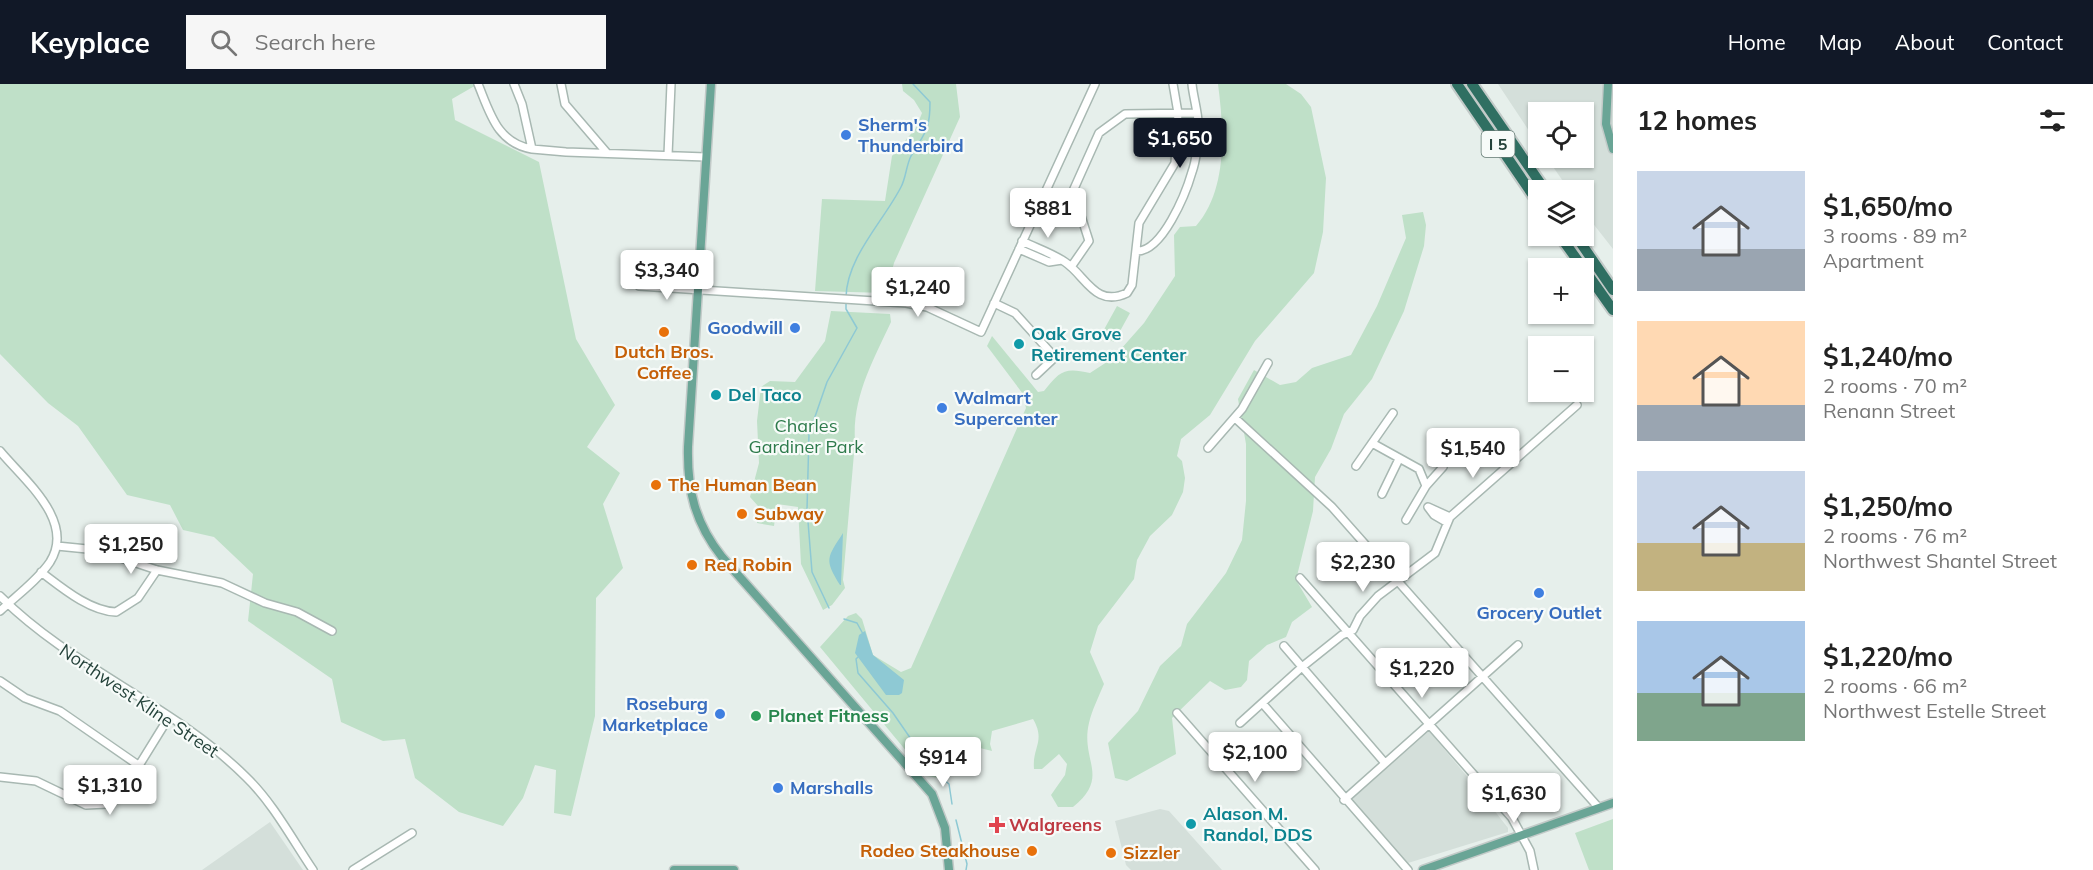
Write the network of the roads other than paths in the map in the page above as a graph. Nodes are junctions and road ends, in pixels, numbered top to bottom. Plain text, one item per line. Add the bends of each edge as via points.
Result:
1 (478, 84) edge
2 (514, 84) edge
3 (561, 84) edge
4 (671, 84) edge
5 (711, 84) edge
6 (1095, 84) edge
7 (1173, 84) edge
8 (1192, 84) edge
9 (1457, 84) edge
10 (1472, 84) edge
11 (1608, 84) edge
12 (1179, 113) junction
13 (1195, 114) junction
14 (532, 149) junction
15 (1613, 149) edge
16 (607, 153) junction
17 (668, 155) junction
18 (706, 157) junction
19 (1538, 180) edge
20 (1528, 188) edge
21 (1021, 245) junction
22 (1583, 246) edge
23 (1136, 251) junction
24 (1071, 267) junction
25 (1594, 283) edge
26 (639, 286) dead end
27 (1613, 290) edge
28 (698, 291) junction
29 (994, 303) junction
30 (1613, 310) edge
31 (1269, 363) dead end
32 (1036, 375) dead end
33 (1577, 405) dead end
34 (1393, 413) dead end
35 (1235, 418) junction
36 (1372, 442) junction
37 (1208, 448) dead end
38 (0, 451) edge
39 (1399, 459) junction
40 (1356, 466) dead end
41 (1443, 467) dead end
42 (1426, 486) junction
43 (1382, 495) dead end
44 (1419, 497) junction
45 (1406, 520) dead end
46 (1448, 520) junction
47 (57, 546) junction
48 (157, 570) junction
49 (41, 572) junction
50 (1300, 578) dead end
51 (1400, 582) junction
52 (0, 596) edge
53 (8, 604) junction
54 (0, 611) edge
55 (332, 631) dead end
56 (1347, 633) junction
57 (1518, 645) dead end
58 (1284, 646) dead end
59 (1302, 667) junction
60 (1483, 677) junction
61 (0, 681) edge
62 (1263, 704) junction
63 (1177, 713) dead end
64 (169, 717) junction
65 (1240, 723) dead end
66 (1429, 725) junction
67 (1385, 763) junction
68 (138, 765) junction
69 (0, 777) edge
70 (1344, 800) junction
71 (1613, 803) edge
72 (1599, 808) junction
73 (412, 833) dead end
74 (1521, 836) junction
75 (313, 870) edge
76 (353, 870) edge
77 (674, 870) edge
78 (734, 870) edge
79 (949, 870) edge
80 (1314, 870) edge
81 (1408, 870) edge
82 (1423, 870) edge
83 (1534, 870) edge

1 - 14 street via 498,129 515,144
2 - 14 street
3 - 16 street via 565,104
4 - 17 street
5 - 18 main road
6 - 21 street
7 - 12 street
8 - 13 street
9 - 20 highway, I 5
10 - 19 highway, I 5
11 - 15 main road via 1606,123
12 - 13 street
12 - 23 street via 1175,163 1141,219
12 - 24 street via 1128,113 1099,133 1073,191 1089,241
13 - 23 street via 1199,122 1193,169 1178,208 1154,245 1146,251
14 - 16 street
16 - 17 street
17 - 18 street
18 - 28 main road
21 - 24 street via 1048,262 1062,260
21 - 29 street
22 - 27 highway
23 - 24 street via 1132,285 1127,294 1120,296 1092,291
25 - 30 highway
26 - 28 street
28 - 29 street via 927,307 981,332
28 - 79 main road via 687,457 688,488 695,511 722,557 932,795 945,828
29 - 32 street via 1015,313 1052,354 1053,359
31 - 35 street
33 - 46 street
34 - 36 street
35 - 37 street
35 - 51 street via 1332,507
36 - 39 street
36 - 40 street
38 - 47 street via 48,508 56,525
39 - 42 street via 1419,469
39 - 43 street
41 - 42 street
42 - 44 street
44 - 45 street
44 - 46 street
46 - 51 street via 1435,553
47 - 48 street via 102,552
47 - 49 street
48 - 49 street via 138,598 116,612 76,596
48 - 55 street via 233,587 265,603 286,607
49 - 53 street
50 - 56 street
51 - 56 street via 1372,603
51 - 60 street
52 - 53 street, Northwest Kline Street
53 - 54 street
53 - 64 street, Northwest Kline Street via 68,653
56 - 59 street
56 - 66 street
57 - 60 street
58 - 59 street
59 - 62 street
59 - 67 street
60 - 66 street
60 - 72 street
61 - 68 street via 25,698 60,711
62 - 65 street
62 - 70 street
63 - 80 street
64 - 68 street
64 - 75 street, Northwest Kline Street via 248,778
66 - 67 street
66 - 74 street via 1501,805
67 - 70 street
68 - 69 street via 118,797 97,806 80,803 36,781
70 - 81 street
71 - 72 main road
72 - 74 main road
73 - 76 street
74 - 82 main road
74 - 83 street via 1530,851
77 - 78 main road

